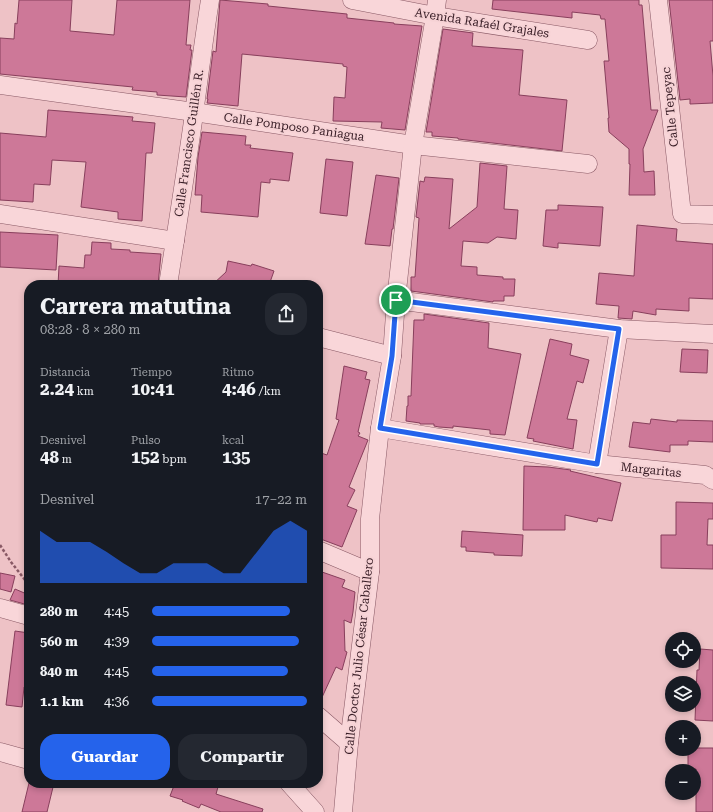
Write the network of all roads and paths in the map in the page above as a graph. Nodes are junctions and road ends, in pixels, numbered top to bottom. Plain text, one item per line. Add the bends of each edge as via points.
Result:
1 (210, 0) edge
2 (352, 0) edge
3 (658, 0) edge
4 (436, 8) edge
5 (588, 40) dead end
6 (0, 85) edge
7 (194, 112) junction
8 (413, 145) junction
9 (588, 164) dead end
10 (0, 214) edge
11 (713, 215) edge
12 (175, 241) junction
13 (169, 280) edge
14 (396, 300) junction
15 (619, 329) junction
16 (713, 334) edge
17 (323, 338) edge
18 (392, 356) junction
19 (380, 428) junction
20 (597, 464) junction
21 (709, 477) edge
22 (0, 545) edge
23 (323, 552) edge
24 (370, 572) junction
25 (24, 579) edge
26 (0, 608) edge
27 (24, 615) edge
28 (323, 720) edge
29 (349, 743) junction
30 (0, 752) edge
31 (24, 759) edge
32 (293, 788) edge
33 (315, 812) edge
34 (343, 812) edge

1 - 7 street, Calle Francisco Guillén R.
2 - 4 street, Avenida Rafaél Grajales
3 - 11 street, Calle Tepeyac via 682,214
4 - 5 street, Avenida Rafaél Grajales
4 - 8 street, Calle Doctor Julio César Caballero
6 - 7 street, Calle Pomposo Paniagua
7 - 8 street, Calle Pomposo Paniagua
7 - 12 street, Calle Francisco Guillén R.
8 - 9 street, Calle Pomposo Paniagua
8 - 14 street, Calle Doctor Julio César Caballero
10 - 12 street
12 - 13 street, Calle Francisco Guillén R.
14 - 15 street
14 - 18 street, Calle Doctor Julio César Caballero
15 - 16 street
15 - 20 street
17 - 18 street
18 - 19 street, Calle Doctor Julio César Caballero
19 - 20 street, Margaritas
19 - 24 street, Calle Doctor Julio César Caballero via 370,520
20 - 21 street, Margaritas
22 - 25 path
23 - 24 street
24 - 29 street, Calle Doctor Julio César Caballero
26 - 27 street
28 - 29 street
29 - 34 street, Calle Doctor Julio César Caballero
30 - 31 street
32 - 33 street

